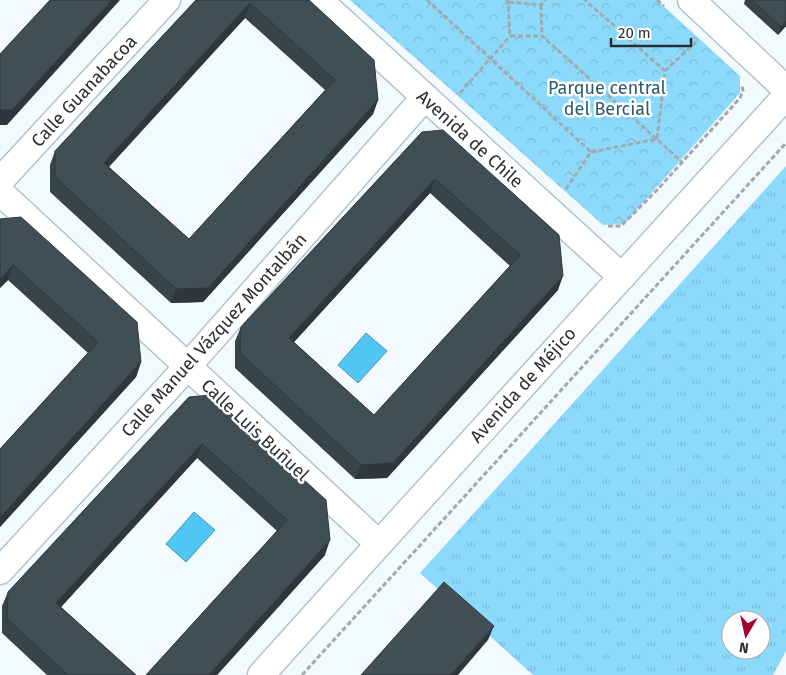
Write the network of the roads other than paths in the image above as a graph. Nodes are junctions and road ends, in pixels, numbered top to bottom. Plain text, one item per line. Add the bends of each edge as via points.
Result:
1 (167, 0) edge
2 (319, 0) edge
3 (691, 0) edge
4 (786, 89) edge
5 (786, 96) edge
6 (425, 97) junction
7 (0, 181) edge
8 (0, 192) edge
9 (622, 277) junction
10 (187, 367) junction
11 (379, 544) junction
12 (0, 570) edge
13 (261, 675) edge

1 - 7 street, Calle Guanabacoa
2 - 6 street, Avenida de Chile
3 - 4 street
5 - 9 street, Avenida de Méjico
6 - 9 street, Avenida de Chile
6 - 10 street, Calle Manuel Vázquez Montalbán
8 - 10 street, Calle Luis Buñuel
9 - 11 street, Avenida de Méjico
10 - 11 street, Calle Luis Buñuel
10 - 12 street, Calle Manuel Vázquez Montalbán
11 - 13 street, Avenida de Méjico

